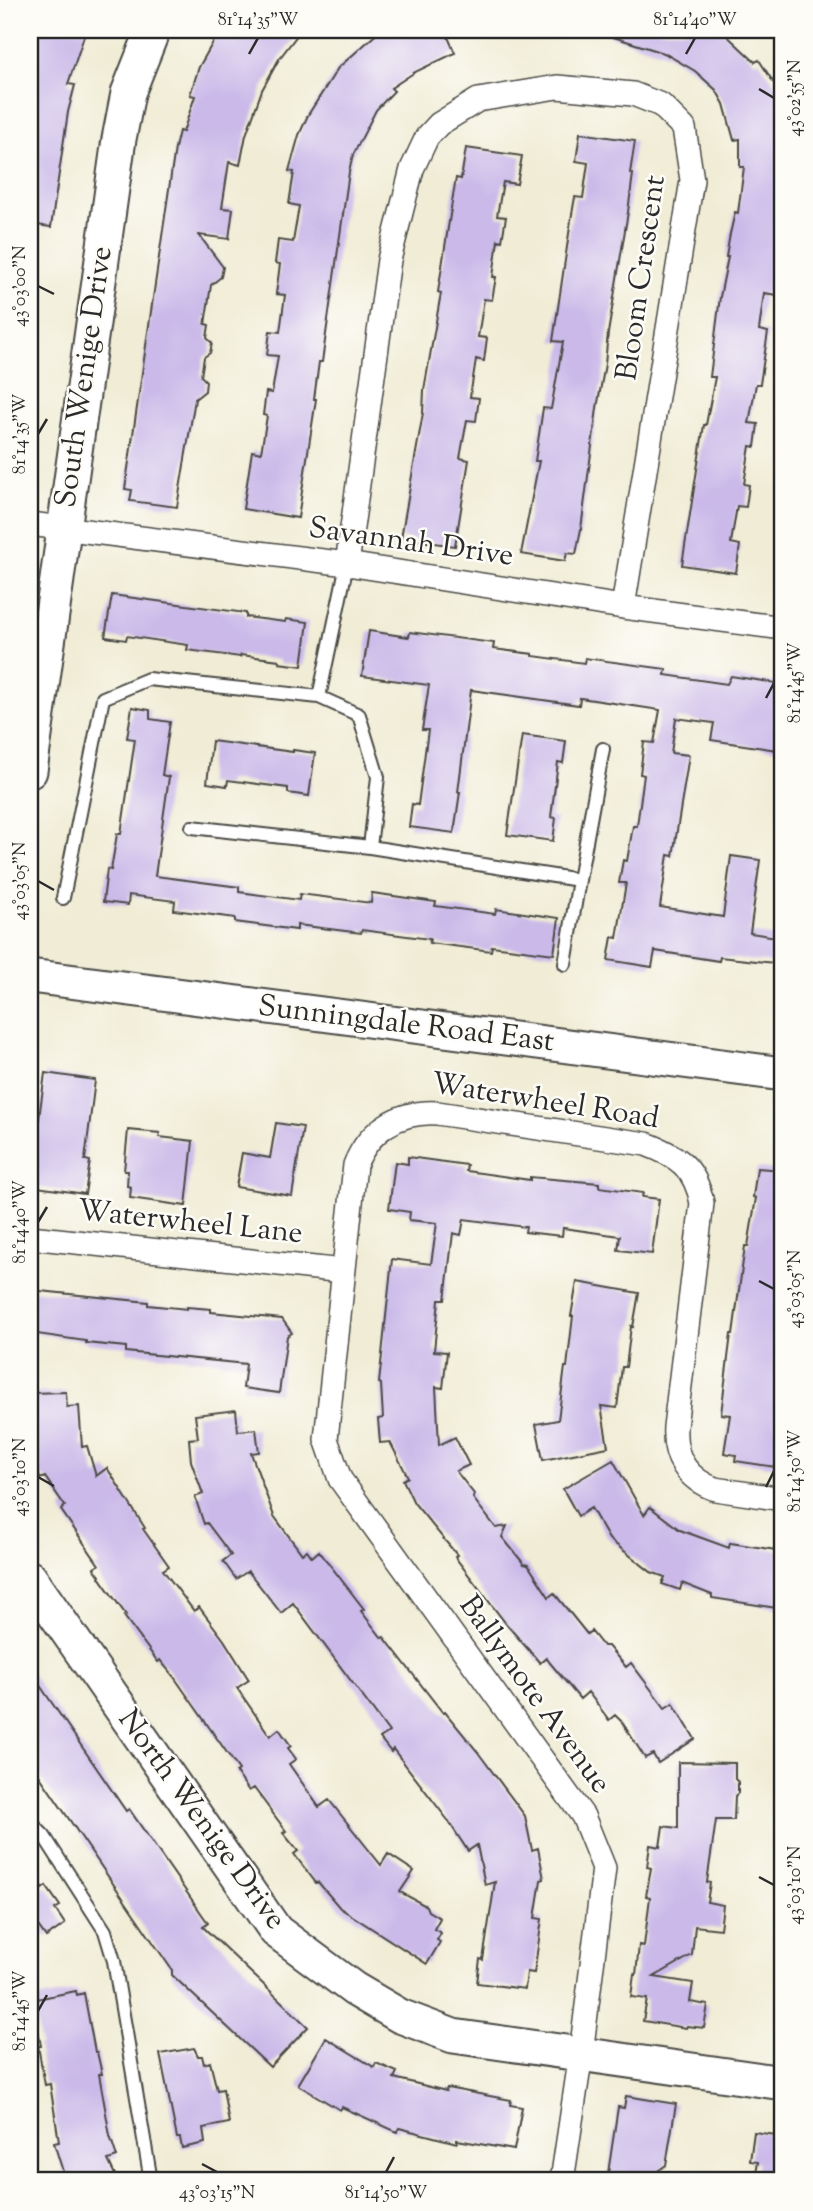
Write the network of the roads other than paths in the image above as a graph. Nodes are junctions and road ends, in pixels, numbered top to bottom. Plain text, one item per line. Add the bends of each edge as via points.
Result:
1 (153, 30) edge
2 (30, 524) edge
3 (63, 528) junction
4 (347, 564) junction
5 (622, 607) junction
6 (783, 628) edge
7 (319, 696) junction
8 (603, 749) dead end
9 (30, 771) edge
10 (192, 827) dead end
11 (370, 847) junction
12 (579, 880) junction
13 (63, 898) dead end
14 (565, 964) dead end
15 (30, 976) edge
16 (783, 1074) edge
17 (30, 1237) edge
18 (343, 1271) junction
19 (783, 1499) edge
20 (30, 1578) edge
21 (30, 1822) edge
22 (581, 2054) junction
23 (783, 2083) edge
24 (151, 2181) edge
25 (562, 2181) edge

1 - 3 street, South Wenige Drive via 128,93 119,139
2 - 3 street, Savannah Drive
3 - 4 street, Savannah Drive
3 - 9 street, South Wenige Drive
4 - 5 street, Savannah Drive
4 - 5 street, Bloom Crescent via 389,260 412,169 427,137 478,100 557,88 633,94 661,105 684,128 692,180
4 - 7 lane
5 - 6 street, Savannah Drive
7 - 11 lane via 359,715 379,777
7 - 13 lane via 148,679 103,698
8 - 12 lane
10 - 11 lane
11 - 12 lane
12 - 14 lane
15 - 16 street, Sunningdale Road East
17 - 18 street, Waterwheel Lane
18 - 19 street, Waterwheel Road via 355,1166 373,1135 402,1116 437,1113 646,1143 675,1156 694,1176 702,1203 675,1427 677,1454 692,1476 707,1486
18 - 22 street, Ballymote Avenue via 326,1439 340,1479 583,1816 604,1868
20 - 22 street, North Wenige Drive via 276,1931 354,1989 400,2016 453,2036
21 - 24 lane via 44,1836 105,1931
22 - 23 street, North Wenige Drive
22 - 25 street, Ballymote Avenue

